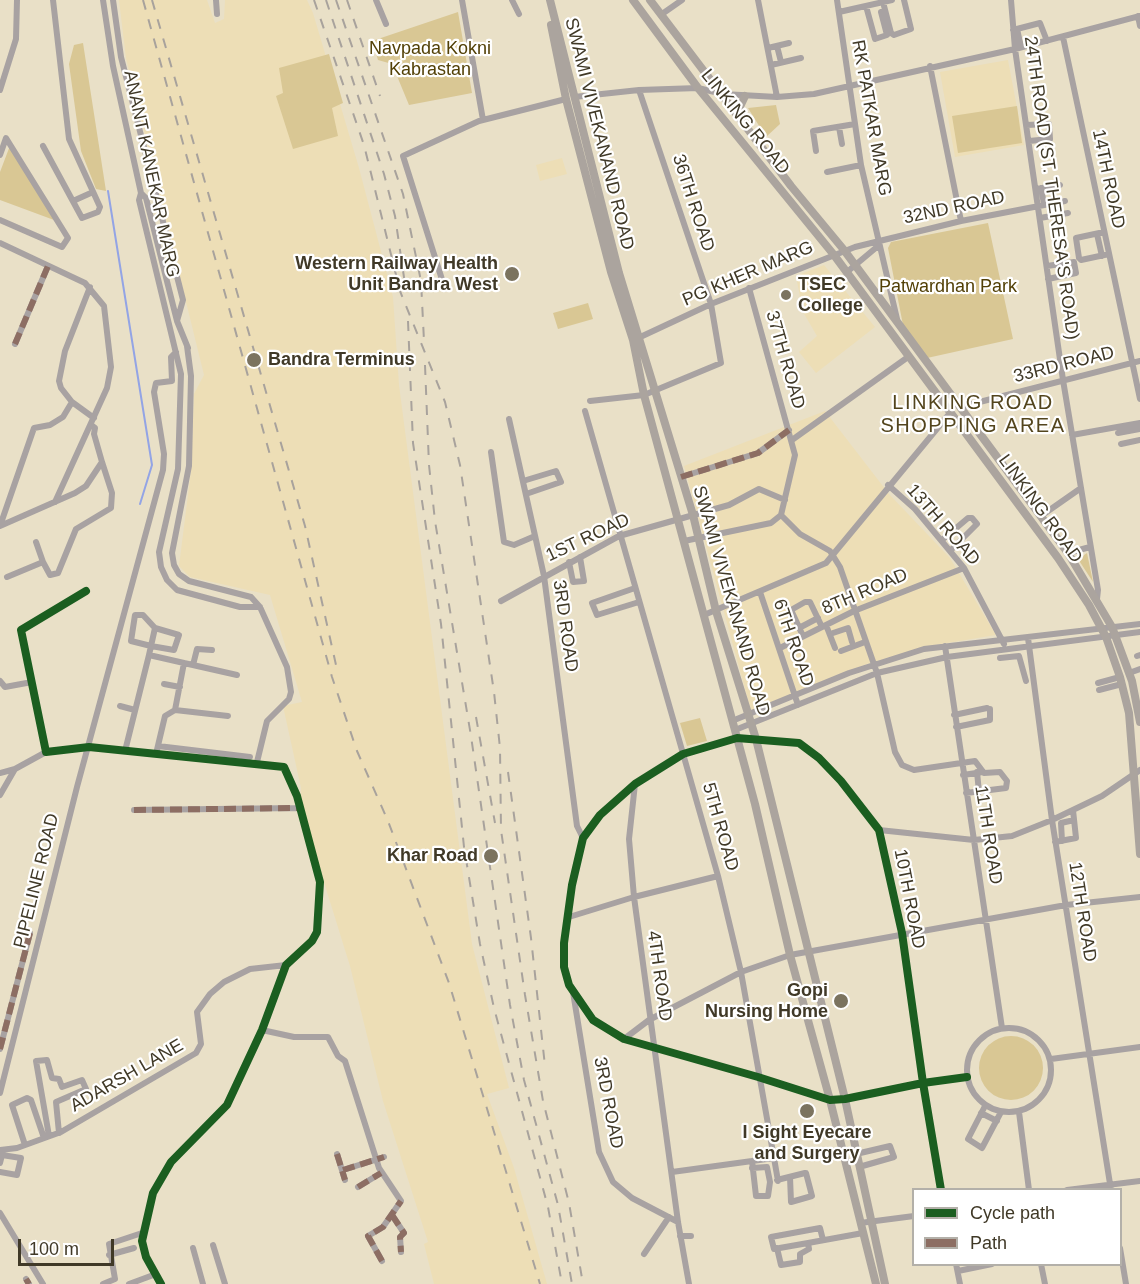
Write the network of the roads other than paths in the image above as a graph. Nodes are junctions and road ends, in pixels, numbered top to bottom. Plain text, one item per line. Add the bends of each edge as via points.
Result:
1 (17, 0) edge
2 (53, 0) edge
3 (103, 0) edge
4 (112, 0) edge
5 (216, 0) edge
6 (376, 0) edge
7 (462, 0) edge
8 (512, 0) edge
9 (548, 0) edge
10 (633, 0) edge
11 (650, 0) edge
12 (682, 0) edge
13 (758, 0) edge
14 (837, 0) edge
15 (892, 0) edge
16 (904, 0) edge
17 (1011, 0) edge
18 (881, 3) junction
19 (867, 6) junction
20 (838, 12) junction
21 (217, 14) dead end
22 (519, 14) dead end
23 (662, 14) junction
24 (1139, 16) edge
25 (386, 24) dead end
26 (1140, 26) edge
27 (1015, 29) junction
28 (1063, 37) junction
29 (1046, 40) junction
30 (789, 44) dead end
31 (777, 46) junction
32 (1019, 47) junction
33 (768, 48) junction
34 (801, 58) dead end
35 (781, 63) junction
36 (771, 65) junction
37 (930, 66) junction
38 (850, 86) junction
39 (698, 88) junction
40 (0, 90) edge
41 (639, 90) junction
42 (723, 94) junction
43 (745, 96) junction
44 (570, 98) junction
45 (777, 98) junction
46 (736, 113) junction
47 (483, 120) junction
48 (855, 124) junction
49 (839, 127) junction
50 (3, 138) edge
51 (842, 144) dead end
52 (43, 146) dead end
53 (816, 151) dead end
54 (0, 155) edge
55 (861, 165) junction
56 (827, 172) dead end
57 (1060, 185) dead end
58 (1038, 189) junction
59 (93, 192) junction
60 (141, 193) junction
61 (73, 201) junction
62 (1064, 201) dead end
63 (1040, 205) junction
64 (1068, 213) dead end
65 (1040, 218) junction
66 (0, 220) edge
67 (961, 221) junction
68 (1101, 233) junction
69 (0, 243) edge
70 (877, 243) junction
71 (844, 250) junction
72 (834, 255) junction
73 (1106, 255) junction
74 (855, 264) junction
75 (48, 266) junction
76 (1049, 266) junction
77 (847, 272) junction
78 (1051, 279) junction
79 (90, 287) junction
80 (749, 288) junction
81 (445, 289) dead end
82 (711, 304) junction
83 (177, 321) junction
84 (898, 322) junction
85 (182, 332) junction
86 (172, 336) junction
87 (636, 338) junction
88 (15, 344) dead end
89 (176, 352) junction
90 (908, 357) junction
91 (1140, 361) edge
92 (1132, 363) junction
93 (181, 379) junction
94 (1063, 380) junction
95 (172, 381) junction
96 (655, 391) junction
97 (644, 395) junction
98 (1140, 399) edge
99 (590, 401) dead end
100 (72, 402) junction
101 (960, 407) junction
102 (585, 411) dead end
103 (950, 413) junction
104 (94, 418) junction
105 (509, 419) dead end
106 (1140, 423) edge
107 (91, 425) junction
108 (1140, 429) edge
109 (789, 430) junction
110 (1118, 433) dead end
111 (1072, 435) junction
112 (792, 440) junction
113 (1140, 440) edge
114 (1121, 444) dead end
115 (491, 452) dead end
116 (102, 462) junction
117 (681, 477) junction
118 (523, 481) junction
119 (888, 485) junction
120 (1081, 488) junction
121 (525, 494) junction
122 (785, 500) junction
123 (55, 502) junction
124 (693, 515) junction
125 (781, 515) junction
126 (1041, 516) junction
127 (678, 519) junction
128 (535, 536) junction
129 (620, 536) junction
130 (698, 537) junction
131 (942, 540) junction
132 (684, 541) junction
133 (36, 542) dead end
134 (1090, 547) junction
135 (950, 551) junction
136 (1068, 553) junction
137 (834, 556) junction
138 (1058, 558) junction
139 (580, 559) junction
140 (44, 562) junction
141 (569, 562) junction
142 (964, 568) junction
143 (544, 576) junction
144 (7, 577) dead end
145 (635, 588) junction
146 (86, 591) dead end
147 (760, 592) junction
148 (1097, 599) junction
149 (501, 601) dead end
150 (639, 602) junction
151 (260, 607) junction
152 (716, 611) junction
153 (854, 611) junction
154 (704, 615) junction
155 (818, 618) junction
156 (840, 618) junction
157 (827, 624) junction
158 (155, 628) junction
159 (799, 628) junction
160 (1140, 628) edge
161 (843, 629) junction
162 (1114, 631) junction
163 (1104, 633) junction
164 (833, 635) junction
165 (803, 636) junction
166 (863, 637) junction
167 (1028, 638) junction
168 (1004, 641) junction
169 (851, 643) junction
170 (151, 646) junction
171 (945, 646) junction
172 (1028, 647) junction
173 (780, 648) junction
174 (212, 650) dead end
175 (1019, 654) junction
176 (149, 655) junction
177 (1002, 655) junction
178 (947, 657) junction
179 (184, 663) junction
180 (873, 664) junction
181 (193, 665) junction
182 (1140, 671) edge
183 (877, 673) junction
184 (1129, 674) junction
185 (237, 675) dead end
186 (1034, 679) junction
187 (0, 681) edge
188 (1121, 681) junction
189 (32, 682) junction
190 (164, 684) dead end
191 (1136, 686) edge
192 (180, 687) junction
193 (1098, 687) dead end
194 (795, 694) junction
195 (798, 705) junction
196 (120, 706) dead end
197 (135, 710) junction
198 (175, 710) junction
199 (228, 716) dead end
200 (958, 716) junction
201 (747, 717) junction
202 (1140, 717) edge
203 (750, 725) junction
204 (959, 726) junction
205 (734, 730) junction
206 (756, 739) junction
207 (158, 746) junction
208 (89, 747) junction
209 (46, 752) junction
210 (125, 752) junction
211 (156, 754) junction
212 (683, 754) junction
213 (250, 757) dead end
214 (257, 762) junction
215 (15, 769) junction
216 (1137, 772) edge
217 (0, 773) edge
218 (963, 779) junction
219 (979, 779) junction
220 (635, 784) junction
221 (0, 795) edge
222 (298, 808) junction
223 (134, 810) dead end
224 (1073, 810) junction
225 (1052, 820) junction
226 (1074, 820) junction
227 (879, 830) junction
228 (583, 838) junction
229 (974, 840) junction
230 (1059, 841) junction
231 (1140, 854) edge
232 (718, 876) junction
233 (634, 897) junction
234 (1140, 897) edge
235 (1066, 905) junction
236 (569, 917) junction
237 (986, 919) junction
238 (30, 933) dead end
239 (902, 933) junction
240 (808, 951) junction
241 (790, 956) junction
242 (286, 965) junction
243 (741, 972) junction
244 (572, 989) junction
245 (650, 1020) junction
246 (1002, 1028) junction
247 (262, 1030) junction
248 (624, 1040) junction
249 (1140, 1047) edge
250 (0, 1049) edge
251 (654, 1049) junction
252 (1090, 1055) junction
253 (1051, 1059) junction
254 (758, 1077) junction
255 (967, 1077) junction
256 (923, 1083) junction
257 (0, 1093) edge
258 (845, 1099) junction
259 (830, 1100) junction
260 (985, 1106) junction
261 (1001, 1112) junction
262 (1018, 1112) junction
263 (981, 1113) junction
264 (997, 1121) junction
265 (59, 1132) junction
266 (46, 1137) junction
267 (25, 1145) junction
268 (17, 1148) junction
269 (0, 1150) edge
270 (856, 1154) junction
271 (336, 1155) dead end
272 (17, 1157) junction
273 (384, 1157) dead end
274 (774, 1158) junction
275 (377, 1159) junction
276 (0, 1163) edge
277 (752, 1165) junction
278 (859, 1167) junction
279 (343, 1170) junction
280 (0, 1172) edge
281 (672, 1172) junction
282 (381, 1173) junction
283 (790, 1177) junction
284 (775, 1179) junction
285 (345, 1180) dead end
286 (1140, 1181) edge
287 (358, 1187) dead end
288 (1111, 1187) edge
289 (941, 1188) edge
290 (1029, 1188) edge
291 (1096, 1188) edge
292 (864, 1196) junction
293 (854, 1199) junction
294 (0, 1213) edge
295 (392, 1215) junction
296 (912, 1215) edge
297 (669, 1217) junction
298 (857, 1221) junction
299 (678, 1222) junction
300 (870, 1222) junction
301 (796, 1232) junction
302 (142, 1233) junction
303 (863, 1233) junction
304 (680, 1236) junction
305 (691, 1236) dead end
306 (823, 1240) junction
307 (807, 1243) junction
308 (213, 1245) dead end
309 (798, 1245) junction
310 (134, 1248) dead end
311 (193, 1248) dead end
312 (777, 1248) junction
313 (401, 1252) dead end
314 (644, 1254) dead end
315 (109, 1255) junction
316 (1122, 1260) edge
317 (382, 1261) dead end
318 (1041, 1266) edge
319 (970, 1267) edge
320 (957, 1268) edge
321 (156, 1274) junction
322 (43, 1284) edge
323 (103, 1284) edge
324 (129, 1284) edge
325 (160, 1284) edge
326 (203, 1284) edge
327 (225, 1284) edge
328 (689, 1284) edge
329 (876, 1284) edge
330 (885, 1284) edge
331 (960, 1284) edge
332 (1045, 1284) edge
333 (1126, 1284) edge

1 - 40 street via 16,39
2 - 59 street via 69,139
3 - 60 street, ANANT KANEKAR MARG
4 - 83 street, ANANT KANEKAR MARG via 121,57 183,300
5 - 21 street
6 - 25 street
7 - 47 street
8 - 22 street
9 - 44 main road, SWAMI VIVEKANAND ROAD
10 - 39 main road, LINKING ROAD
11 - 23 main road, LINKING ROAD
12 - 23 street
13 - 33 street
14 - 20 street, RK PATKAR MARG
15 - 18 street
16 - 18 street via 911,29 894,35
17 - 27 street, 24TH ROAD (ST. THERESA'S ROAD)
18 - 19 street
18 - 19 street via 887,35 877,39
19 - 20 street
20 - 38 street, RK PATKAR MARG
23 - 42 main road, LINKING ROAD
24 - 26 street
24 - 28 street
27 - 29 street via 1040,22
27 - 32 street, 24TH ROAD (ST. THERESA'S ROAD)
28 - 29 street
28 - 68 street, 14TH ROAD
29 - 32 street
30 - 31 street
31 - 33 street
31 - 35 street
32 - 37 street
32 - 58 street, 24TH ROAD (ST. THERESA'S ROAD)
33 - 36 street
34 - 35 street
35 - 36 street
36 - 45 street
37 - 38 street
37 - 67 street
38 - 45 street
38 - 48 street, RK PATKAR MARG
39 - 41 street
39 - 42 street
39 - 72 main road, LINKING ROAD
41 - 44 street
41 - 82 street, 36TH ROAD
42 - 43 street
42 - 46 main road, LINKING ROAD
43 - 45 street
43 - 46 main road
44 - 47 street
44 - 87 main road, SWAMI VIVEKANAND ROAD
46 - 71 main road, LINKING ROAD
47 - 81 street via 402,156
48 - 49 street
48 - 55 street, RK PATKAR MARG
49 - 51 street
49 - 53 street via 813,131
50 - 54 street
50 - 66 street via 68,238 62,247
52 - 61 street
55 - 56 street
55 - 70 street, RK PATKAR MARG
57 - 58 street
58 - 63 street, 24TH ROAD (ST. THERESA'S ROAD)
59 - 61 street
59 - 61 street via 100,210 84,219
60 - 83 street via 146,198
60 - 86 street, ANANT KANEKAR MARG via 139,200
62 - 63 street, 32ND ROAD
63 - 65 street, 24TH ROAD (ST. THERESA'S ROAD)
63 - 67 street, 32ND ROAD
64 - 65 street
65 - 76 street, 24TH ROAD (ST. THERESA'S ROAD)
67 - 70 street, 32ND ROAD
68 - 73 street, 14TH ROAD
68 - 73 street via 1076,239 1079,258
69 - 75 street
70 - 71 street, PG KHER MARG
70 - 74 street
70 - 84 street, RK PATKAR MARG
71 - 72 street, PG KHER MARG
71 - 74 main road, LINKING ROAD
72 - 77 main road, LINKING ROAD
72 - 80 street, PG KHER MARG
73 - 92 street, 14TH ROAD
74 - 77 street
74 - 84 main road, LINKING ROAD
75 - 79 street
75 - 88 street
76 - 78 street, 24TH ROAD (ST. THERESA'S ROAD)
76 - 78 street via 1074,262 1077,273
77 - 90 main road, LINKING ROAD
78 - 94 street, 24TH ROAD (ST. THERESA'S ROAD)
79 - 100 street via 59,372 61,388
79 - 104 street via 104,306 111,367
80 - 82 street, PG KHER MARG
80 - 109 street, 37TH ROAD
82 - 87 street, PG KHER MARG
82 - 96 street, 36TH ROAD via 721,363
83 - 85 street
84 - 101 main road, LINKING ROAD
85 - 86 street
85 - 151 street via 191,376 189,466 172,553 174,565 189,581 252,597
86 - 89 street, ANANT KANEKAR MARG
87 - 96 main road, SWAMI VIVEKANAND ROAD
87 - 97 main road, SWAMI VIVEKANAND ROAD
89 - 93 street, ANANT KANEKAR MARG
89 - 95 street via 171,357
90 - 103 main road, LINKING ROAD
90 - 112 street
91 - 92 street, 33RD ROAD
92 - 94 street, 33RD ROAD
92 - 98 street, 14TH ROAD
93 - 95 street
93 - 151 street via 178,469 159,552 161,567 177,590 240,607
94 - 101 street, 33RD ROAD
94 - 111 street, 24TH ROAD (ST. THERESA'S ROAD)
95 - 208 street, PIPELINE ROAD via 156,383 164,462
96 - 97 street
96 - 117 main road, SWAMI VIVEKANAND ROAD
97 - 99 street
97 - 127 main road, SWAMI VIVEKANAND ROAD
100 - 104 street
100 - 123 street via 63,417 51,425 34,428 0,526
101 - 126 main road, LINKING ROAD
102 - 129 street, 5TH ROAD
103 - 119 street
103 - 138 main road, LINKING ROAD
104 - 107 street
105 - 118 street, 3RD ROAD
106 - 111 street
107 - 116 street
107 - 123 street
108 - 110 street
109 - 112 street, 37TH ROAD
109 - 117 street via 758,453
111 - 120 street, 24TH ROAD (ST. THERESA'S ROAD)
112 - 122 street, 37TH ROAD via 795,455
113 - 114 street
115 - 128 street via 504,542 514,545
116 - 123 street via 86,486
116 - 140 street via 112,493 111,508 76,529 58,573 50,575
117 - 124 main road, SWAMI VIVEKANAND ROAD
118 - 121 street, 3RD ROAD
118 - 121 street via 556,471 561,483
119 - 131 street, 13TH ROAD
119 - 137 street
120 - 126 street
120 - 134 street, 24TH ROAD (ST. THERESA'S ROAD)
121 - 128 street, 3RD ROAD
122 - 124 street, 1ST ROAD via 759,489 729,505
122 - 125 street, 37TH ROAD
124 - 127 street, 1ST ROAD
124 - 130 main road, SWAMI VIVEKANAND ROAD
125 - 130 street via 771,523
125 - 137 street via 800,534
126 - 136 main road, LINKING ROAD
127 - 129 street, 1ST ROAD
127 - 132 main road, SWAMI VIVEKANAND ROAD
128 - 143 street, 3RD ROAD
129 - 139 street, 1ST ROAD
129 - 145 street, 5TH ROAD
130 - 132 street
130 - 152 main road, SWAMI VIVEKANAND ROAD
131 - 135 street, 13TH ROAD
131 - 135 street via 968,518 977,524
132 - 154 main road, SWAMI VIVEKANAND ROAD
133 - 140 street
134 - 136 street
134 - 148 street, 24TH ROAD (ST. THERESA'S ROAD)
135 - 142 street, 13TH ROAD
136 - 138 main road
136 - 148 main road, LINKING ROAD
137 - 147 street
137 - 153 street
138 - 163 main road, LINKING ROAD
139 - 141 street, 1ST ROAD
139 - 141 street via 585,580 573,583
140 - 144 street
141 - 143 street, 1ST ROAD
142 - 153 street, 8TH ROAD
142 - 168 street, 13TH ROAD
143 - 149 street, 1ST ROAD
143 - 228 street, 3RD ROAD via 577,825
145 - 150 street, 5TH ROAD
145 - 150 street via 592,603 597,615
146 - 189 street via 21,630
147 - 152 street
147 - 173 street, 6TH ROAD
148 - 162 main road, LINKING ROAD
150 - 212 street, 5TH ROAD
151 - 214 street via 291,685 289,699 267,721
152 - 154 street
152 - 201 main road, SWAMI VIVEKANAND ROAD
153 - 156 street, 8TH ROAD
153 - 166 street
154 - 205 main road, SWAMI VIVEKANAND ROAD
155 - 157 street
155 - 159 street
155 - 159 street via 810,602 805,602 791,610
156 - 157 street, 8TH ROAD
156 - 161 street
157 - 164 street
157 - 165 street, 8TH ROAD
158 - 170 street
158 - 170 street via 179,635 175,650
158 - 170 street via 143,615 135,615 130,639
159 - 165 street
160 - 162 street
161 - 164 street
161 - 169 street via 848,628
162 - 163 street
162 - 184 main road, LINKING ROAD
163 - 167 street
163 - 172 street
163 - 188 main road, LINKING ROAD
164 - 169 street via 838,650
165 - 173 street, 8TH ROAD
166 - 169 street
166 - 169 street
166 - 180 street
167 - 168 street
167 - 172 street, 12TH ROAD
168 - 171 street
168 - 177 street, 13TH ROAD
170 - 176 street
171 - 178 street, 11TH ROAD
171 - 180 street
172 - 175 street
172 - 186 street, 12TH ROAD
173 - 194 street, 6TH ROAD
174 - 181 street via 197,649
175 - 177 street
175 - 186 street via 1024,681
176 - 179 street
176 - 197 street
177 - 178 street
178 - 183 street
178 - 200 street, 11TH ROAD
179 - 181 street
179 - 192 street
180 - 183 street
180 - 194 street
181 - 185 street
182 - 184 street
183 - 195 street
183 - 218 street via 895,752 902,765
184 - 191 main road, LINKING ROAD
186 - 225 street, 12TH ROAD
187 - 189 street via 5,687
188 - 193 street
188 - 216 main road, LINKING ROAD
189 - 209 street
190 - 192 street
191 - 202 main road, LINKING ROAD
192 - 198 street
194 - 195 street, 6TH ROAD
194 - 201 street
195 - 203 street
196 - 197 street
197 - 210 street
198 - 199 street
198 - 207 street via 165,716
200 - 204 street, 11TH ROAD
200 - 204 street via 989,708 990,720
201 - 203 main road, SWAMI VIVEKANAND ROAD
201 - 205 street
203 - 205 street
203 - 206 main road, SWAMI VIVEKANAND ROAD
204 - 218 street, 11TH ROAD
205 - 206 street, 10TH ROAD
205 - 212 street
205 - 241 main road, SWAMI VIVEKANAND ROAD
206 - 227 street, 10TH ROAD via 798,743 819,758
206 - 240 main road, SWAMI VIVEKANAND ROAD
207 - 211 street
207 - 213 street
208 - 209 street
208 - 210 street
208 - 257 street, PIPELINE ROAD
209 - 215 street
210 - 211 street
211 - 214 street
212 - 220 street
212 - 232 street, 5TH ROAD
214 - 222 street via 286,769
215 - 217 street
215 - 221 street
216 - 224 street
216 - 231 main road, LINKING ROAD
218 - 219 street
218 - 219 street
218 - 219 street
218 - 229 street, 11TH ROAD
220 - 228 street via 600,816
220 - 233 street, 4TH ROAD via 629,839
222 - 223 street
222 - 242 street via 320,882 320,918 312,941
224 - 225 street
224 - 226 street
225 - 229 street via 1012,836
225 - 230 street, 12TH ROAD
226 - 230 street via 1061,823
226 - 230 street via 1076,838
227 - 229 street
227 - 239 street, 10TH ROAD
228 - 236 street
229 - 237 street, 11TH ROAD
230 - 235 street, 12TH ROAD
232 - 233 street
232 - 243 street, 5TH ROAD
233 - 236 street
233 - 245 street, 4TH ROAD
234 - 235 street
235 - 237 street
235 - 252 street, 12TH ROAD
236 - 244 street via 564,967
237 - 239 street
237 - 246 street, 11TH ROAD
238 - 250 street
239 - 240 street
239 - 256 street, 10TH ROAD
240 - 241 street
240 - 258 main road, SWAMI VIVEKANAND ROAD
241 - 243 street
241 - 259 main road, SWAMI VIVEKANAND ROAD
242 - 247 street
242 - 265 street, ADARSH LANE via 250,969 224,982 199,1008 201,1044 196,1053
243 - 245 street
243 - 254 street, 5TH ROAD
244 - 248 street via 593,1020
244 - 297 street, 3RD ROAD via 599,1152 613,1182 632,1198
245 - 248 street
245 - 251 street, 4TH ROAD
246 - 253 street via 1023,1029 1041,1041
246 - 255 street via 982,1037 969,1055
247 - 275 street via 331,1040 347,1065
247 - 302 street via 227,1105 171,1162 153,1193
248 - 251 street
249 - 252 street
251 - 254 street
251 - 281 street, 4TH ROAD
252 - 253 street
252 - 288 street, 12TH ROAD
253 - 262 street via 1052,1076 1046,1092 1034,1105
254 - 259 street
254 - 274 street, 5TH ROAD
255 - 256 street
255 - 260 street via 973,1094
256 - 258 street
256 - 289 street, 10TH ROAD
258 - 259 street
258 - 270 main road, SWAMI VIVEKANAND ROAD
259 - 293 main road, SWAMI VIVEKANAND ROAD
260 - 261 street
260 - 263 street
261 - 262 street
261 - 264 street
262 - 290 street
263 - 264 street
263 - 264 street via 968,1139 982,1148
265 - 266 street, ADARSH LANE
265 - 266 street via 56,1102 86,1089 82,1080 62,1087 59,1078 52,1079 47,1060 36,1061
266 - 267 street, ADARSH LANE
266 - 267 street via 27,1098 12,1105
267 - 268 street, ADARSH LANE
268 - 269 street, ADARSH LANE
268 - 272 street
270 - 278 main road, SWAMI VIVEKANAND ROAD
270 - 278 street via 890,1146 894,1157
271 - 279 street
272 - 276 street via 2,1155
272 - 280 street via 21,1159 17,1175
273 - 275 street
274 - 277 street
274 - 284 street, 5TH ROAD
275 - 279 street
275 - 282 street
277 - 281 street
277 - 284 street via 766,1167
277 - 284 street via 756,1197 768,1196
278 - 292 main road, SWAMI VIVEKANAND ROAD
279 - 285 street
281 - 299 street, 4TH ROAD
282 - 287 street
282 - 295 street via 401,1201
283 - 283 street via 806,1173 812,1196 791,1202
283 - 284 street
286 - 288 street
288 - 291 street
292 - 293 main road
292 - 300 main road, SWAMI VIVEKANAND ROAD
293 - 298 main road, SWAMI VIVEKANAND ROAD
294 - 322 street
295 - 313 street via 404,1233 400,1237
295 - 317 street via 368,1238
296 - 300 street
297 - 299 street, 3RD ROAD
297 - 314 street
298 - 300 street
298 - 303 main road, SWAMI VIVEKANAND ROAD
299 - 304 street, 4TH ROAD
300 - 330 main road, SWAMI VIVEKANAND ROAD
301 - 306 street via 820,1228
301 - 309 street
301 - 312 street via 771,1237 773,1249
302 - 315 street via 111,1243
302 - 321 street via 146,1257
303 - 306 street
303 - 329 main road, SWAMI VIVEKANAND ROAD
304 - 305 street
304 - 328 street, 4TH ROAD
306 - 307 street
307 - 309 street
307 - 312 street via 808,1250 800,1254 801,1261 791,1264 781,1265
308 - 327 street
309 - 312 street
310 - 315 street
311 - 326 street
315 - 323 street via 114,1279
316 - 333 street
318 - 332 street
319 - 320 street
320 - 331 street
321 - 324 street
321 - 325 street

